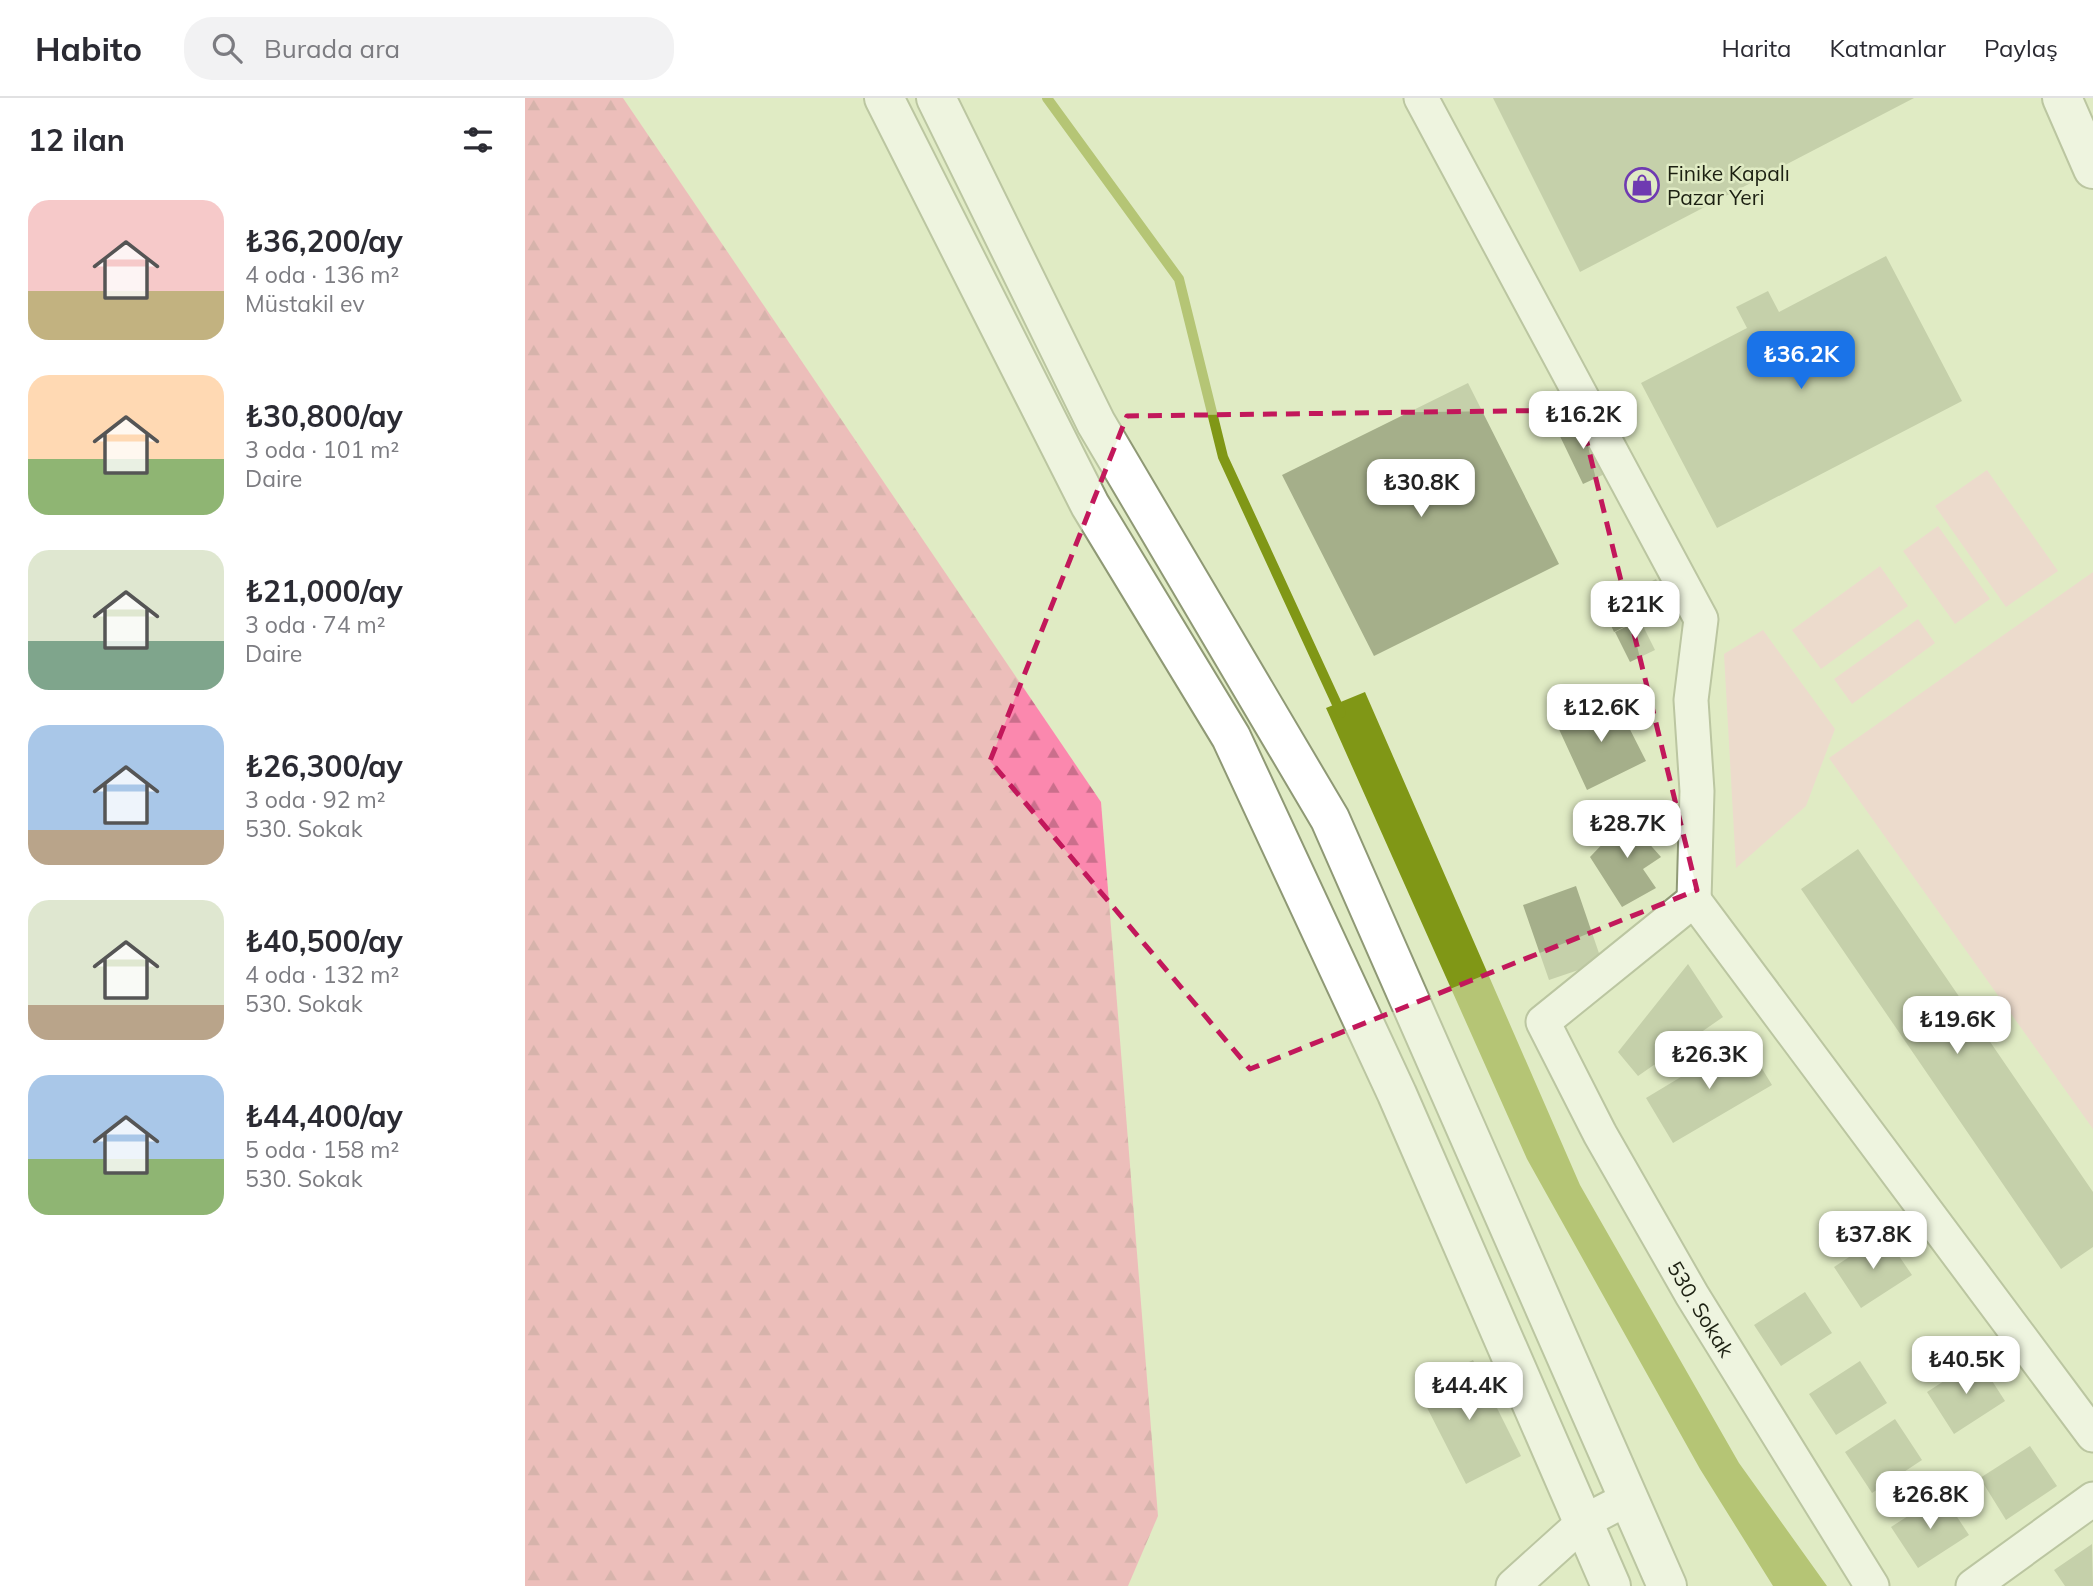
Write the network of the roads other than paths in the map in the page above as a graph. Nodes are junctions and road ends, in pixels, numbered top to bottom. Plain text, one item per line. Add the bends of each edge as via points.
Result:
1 (884, 98) edge
2 (936, 98) edge
3 (1421, 98) edge
4 (2061, 98) edge
5 (2090, 155) edge
6 (1694, 900) junction
7 (2093, 1435) edge
8 (1629, 1498) junction
9 (2093, 1499) edge
10 (1585, 1521) junction
11 (1513, 1586) edge
12 (1611, 1586) edge
13 (1667, 1586) edge
14 (1872, 1586) edge
15 (1973, 1586) edge

1 - 10 street via 1090,505 1231,737 1397,1094
2 - 8 street via 1096,424 1330,819
3 - 6 street via 1701,619 1691,700 1697,791
4 - 5 street
6 - 7 street
6 - 14 street, 530. Sokak via 1543,1023 1692,1295
8 - 10 street
8 - 13 street
9 - 15 street
10 - 11 street
10 - 12 street

